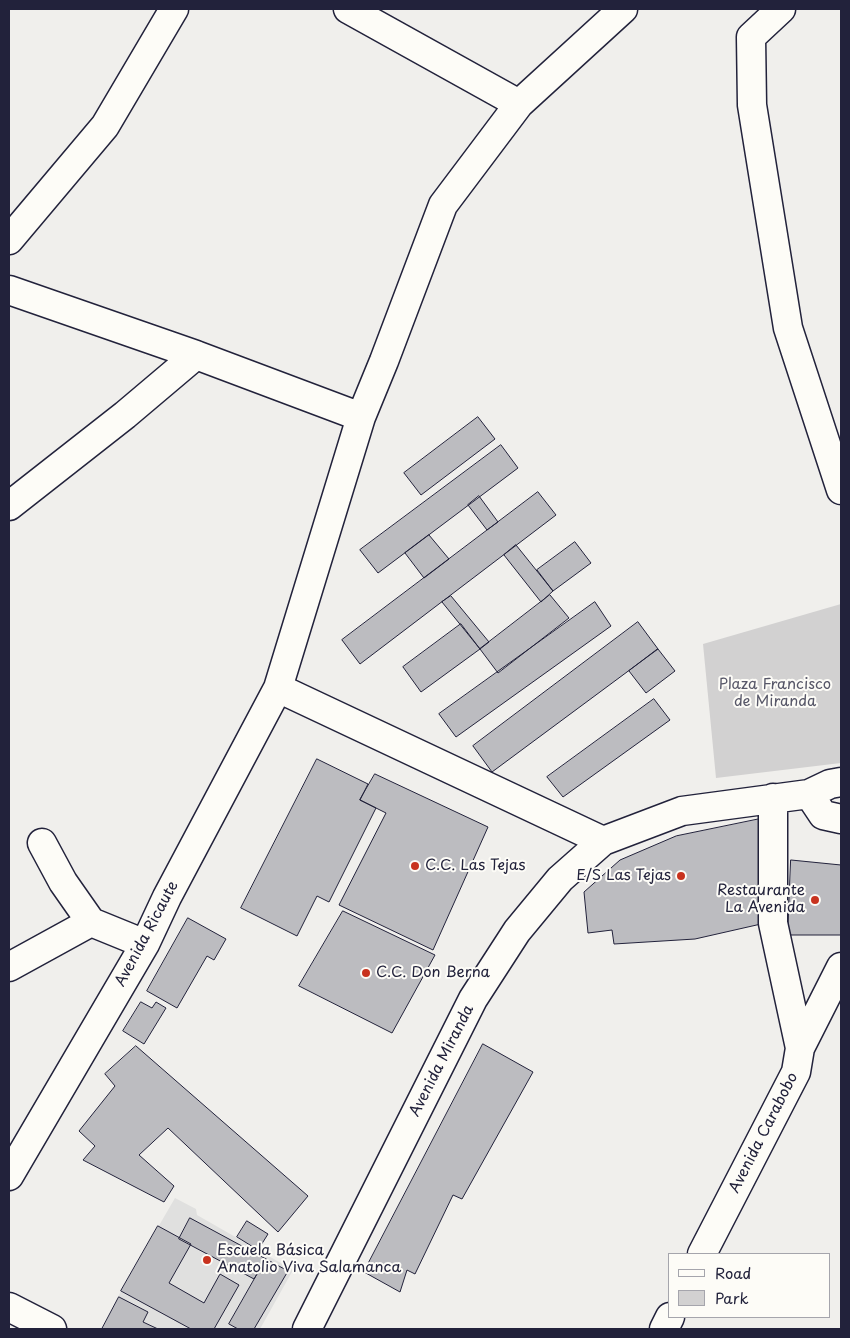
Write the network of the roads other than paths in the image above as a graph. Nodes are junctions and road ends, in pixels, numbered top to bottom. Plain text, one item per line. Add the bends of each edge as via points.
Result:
1 (174, 9) edge
2 (348, 9) edge
3 (623, 9) edge
4 (781, 9) edge
5 (519, 104) junction
6 (9, 240) edge
7 (9, 290) edge
8 (196, 355) junction
9 (361, 417) junction
10 (841, 490) edge
11 (9, 506) edge
12 (278, 688) junction
13 (841, 782) edge
14 (809, 794) junction
15 (773, 798) junction
16 (841, 819) edge
17 (604, 841) junction
18 (42, 843) dead end
19 (91, 922) junction
20 (145, 944) junction
21 (9, 967) edge
22 (841, 967) edge
23 (800, 1048) junction
24 (9, 1176) edge
25 (703, 1253) edge
26 (9, 1307) edge
27 (52, 1329) edge
28 (307, 1329) edge

1 - 6 street via 105,126
2 - 5 street
3 - 5 street, Avenida Ricaute
4 - 10 street via 750,37 752,106 788,328
5 - 9 street, Avenida Ricaute via 443,205
7 - 8 street
8 - 9 street
8 - 11 street via 125,416
9 - 12 street, Avenida Ricaute
12 - 17 street
12 - 20 street, Avenida Ricaute
13 - 14 street, Avenida Miranda
14 - 15 street, Avenida Miranda
14 - 16 street via 823,815
15 - 17 street, Avenida Miranda via 682,811
15 - 23 street, Avenida Carabobo via 773,923
17 - 28 street, Avenida Miranda via 560,879 517,931 473,999
18 - 19 street via 63,882
19 - 20 street
19 - 21 street
20 - 24 street, Avenida Ricaute
22 - 23 street
23 - 25 street, Avenida Carabobo via 796,1072
26 - 27 street

